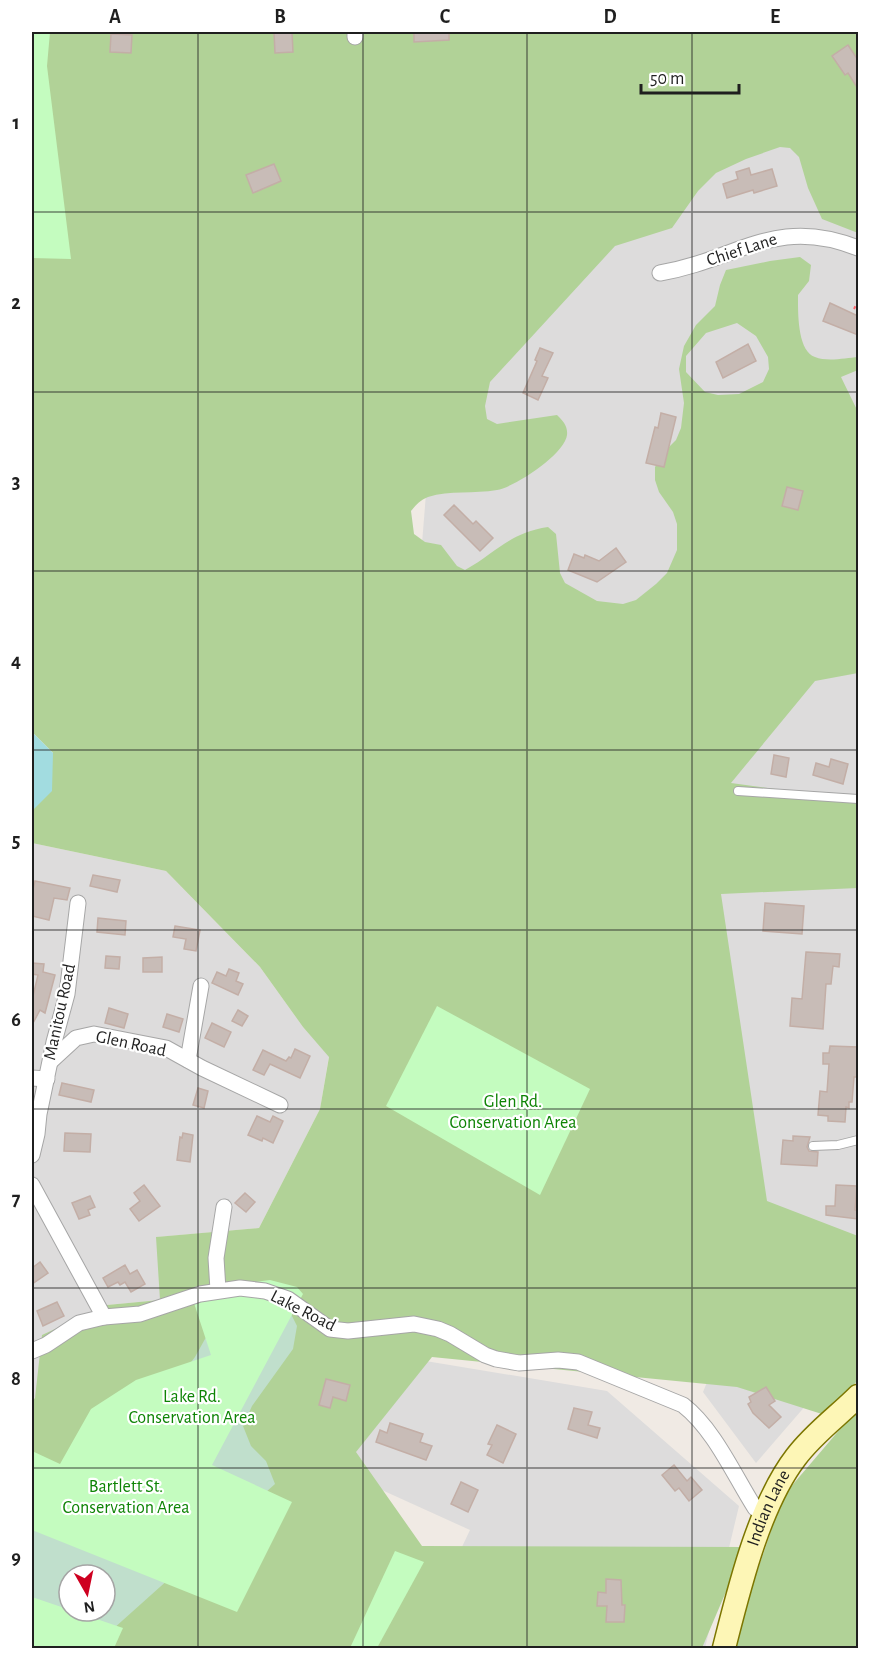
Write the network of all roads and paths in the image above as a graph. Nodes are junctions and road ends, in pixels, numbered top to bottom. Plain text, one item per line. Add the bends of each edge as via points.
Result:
1 (858, 248) edge
2 (660, 273) dead end
3 (858, 301) edge
4 (854, 309) dead end
5 (738, 791) dead end
6 (858, 799) edge
7 (78, 903) dead end
8 (201, 986) dead end
9 (188, 1060) junction
10 (51, 1061) junction
11 (39, 1078) edge
12 (280, 1105) dead end
13 (858, 1140) edge
14 (813, 1146) dead end
15 (32, 1155) edge
16 (32, 1185) edge
17 (224, 1207) dead end
18 (218, 1290) junction
19 (104, 1317) junction
20 (32, 1352) edge
21 (858, 1396) edge
22 (765, 1515) junction
23 (724, 1648) edge

1 - 2 street, Chief Lane via 804,235 783,236 689,268
3 - 4 path
5 - 6 lane
7 - 10 street, Manitou Road via 67,994
8 - 9 street
9 - 10 street, Glen Road via 166,1048 94,1034 76,1038
9 - 12 street, Glen Road
10 - 11 street, Manitou Road
11 - 15 street, Manitou Road
13 - 14 lane
16 - 19 street
17 - 18 street via 216,1257
18 - 19 street, Lake Road via 140,1314
18 - 22 street, Lake Road via 265,1291 288,1299 330,1329 414,1324 438,1329 496,1359 519,1364 578,1362 668,1398 696,1415 755,1508
19 - 20 street, Lake Road via 80,1323
21 - 22 street, Indian Lane via 800,1453 779,1484
22 - 23 street, Indian Lane

